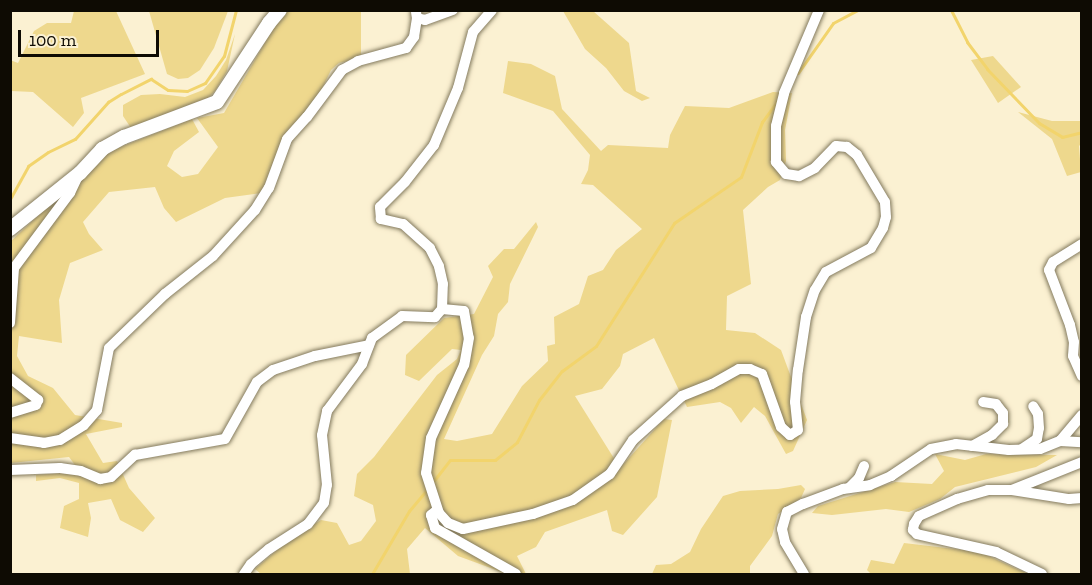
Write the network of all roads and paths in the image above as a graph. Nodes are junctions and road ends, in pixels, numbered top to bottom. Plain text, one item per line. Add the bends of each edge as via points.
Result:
1 (280, 10) edge
2 (453, 10) edge
3 (492, 10) edge
4 (819, 10) edge
5 (416, 14) edge
6 (80, 173) junction
7 (10, 229) edge
8 (1082, 244) edge
9 (441, 309) junction
10 (10, 323) edge
11 (369, 345) junction
12 (1082, 376) edge
13 (10, 378) edge
14 (983, 402) dead end
15 (1033, 406) dead end
16 (10, 413) edge
17 (1082, 415) edge
18 (10, 438) edge
19 (1060, 441) junction
20 (1082, 442) edge
21 (971, 446) junction
22 (1022, 450) junction
23 (1082, 462) edge
24 (864, 466) dead end
25 (10, 470) edge
26 (849, 488) junction
27 (1012, 490) junction
28 (1082, 498) edge
29 (438, 510) junction
30 (244, 574) edge
31 (516, 574) edge
32 (804, 574) edge
33 (1042, 574) edge

1 - 6 street via 217,102 124,137 102,149
2 - 5 street via 425,20
3 - 9 street via 473,32 458,88 434,145 380,207 381,219 403,224 430,248 443,284
4 - 29 street via 784,93 776,126 776,162 786,174 799,176 815,168 836,146 847,147 857,155 885,202 886,217 871,248 826,272 814,290 798,370 798,430 790,435 781,427 762,374 739,369 682,396 633,441 610,474 573,500 533,514 463,529 448,523
5 - 18 street via 414,37 406,48 342,69 287,140 269,188 255,210 213,256 165,294 109,348 97,410 84,425 60,440 44,443
6 - 7 street
6 - 10 street via 70,193 14,268
8 - 12 street via 1053,262 1049,270 1070,325 1073,356
9 - 11 street via 435,317 402,316 372,338
9 - 29 street via 464,311 469,338 464,365 428,453 426,473
11 - 25 street via 273,370 257,382 225,439 135,455 111,477 100,479 60,468
11 - 30 street via 362,364 327,411 322,435 327,485 324,503 308,524 269,549
13 - 16 street via 38,399 36,405
14 - 21 street via 996,404 1003,413 1003,424
15 - 22 street via 1039,428 1036,439
17 - 19 street
19 - 20 street
19 - 22 street via 1040,449
21 - 22 street
21 - 26 street via 931,448 891,476
23 - 27 street
24 - 26 street
26 - 32 street via 787,512 783,535
27 - 28 street via 1038,496
27 - 33 street via 988,490 957,499 919,516 913,530 996,552
29 - 31 street via 431,515 435,528

